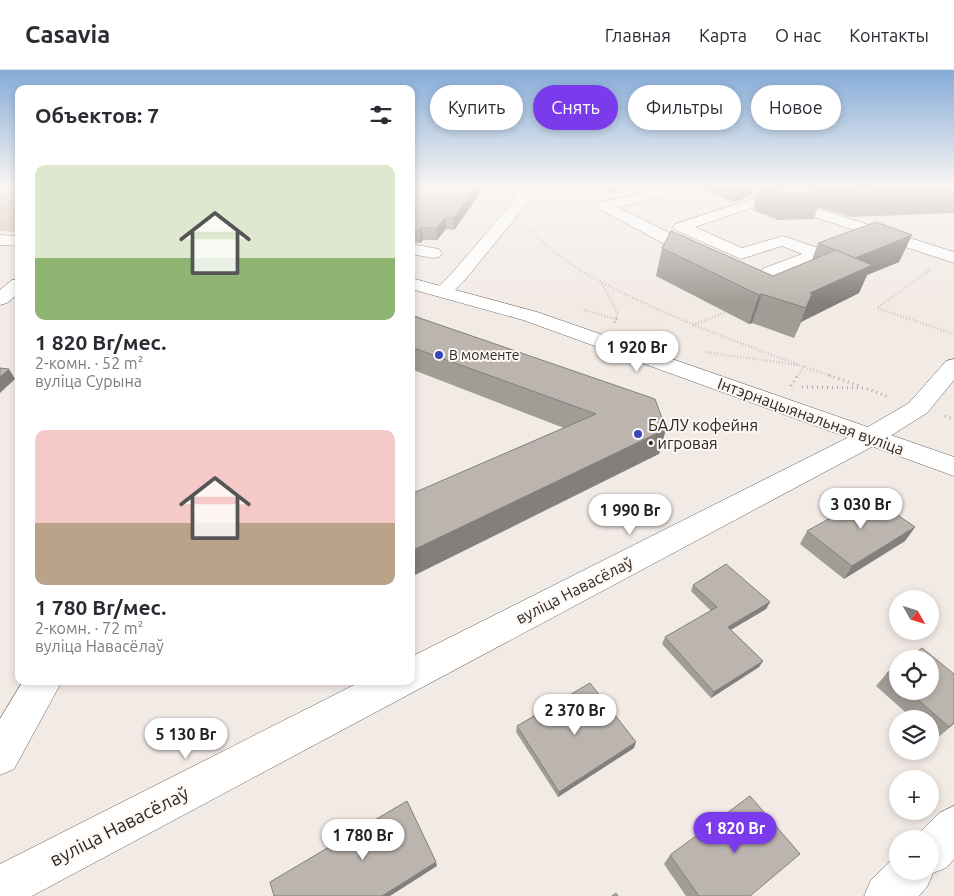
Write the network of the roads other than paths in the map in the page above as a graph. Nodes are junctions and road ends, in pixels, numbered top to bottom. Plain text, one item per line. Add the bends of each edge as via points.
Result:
1 (498, 226) edge
2 (642, 226) edge
3 (685, 226) edge
4 (857, 226) edge
5 (0, 240) edge
6 (15, 241) edge
7 (415, 250) edge
8 (433, 253) dead end
9 (952, 257) edge
10 (714, 263) edge
11 (768, 273) edge
12 (415, 284) edge
13 (15, 287) edge
14 (443, 291) junction
15 (0, 298) edge
16 (954, 366) edge
17 (870, 437) junction
18 (954, 467) edge
19 (415, 673) edge
20 (42, 685) edge
21 (391, 685) edge
22 (0, 755) edge
23 (954, 828) edge
24 (939, 843) edge
25 (902, 880) edge
26 (0, 888) edge
27 (887, 896) edge

1 - 14 street
2 - 10 street
3 - 11 street via 681,227 742,254 783,240 818,254
4 - 9 street
5 - 6 street
7 - 8 street
12 - 14 street, Інтэрнацыянальная вуліца
13 - 15 street
14 - 17 street, Інтэрнацыянальная вуліца via 530,316
16 - 17 street, вуліца Навасёлаў via 918,408
17 - 18 street, Інтэрнацыянальная вуліца
17 - 19 street, вуліца Навасёлаў
20 - 22 street
21 - 26 street, вуліца Навасёлаў
23 - 24 street
25 - 27 street

